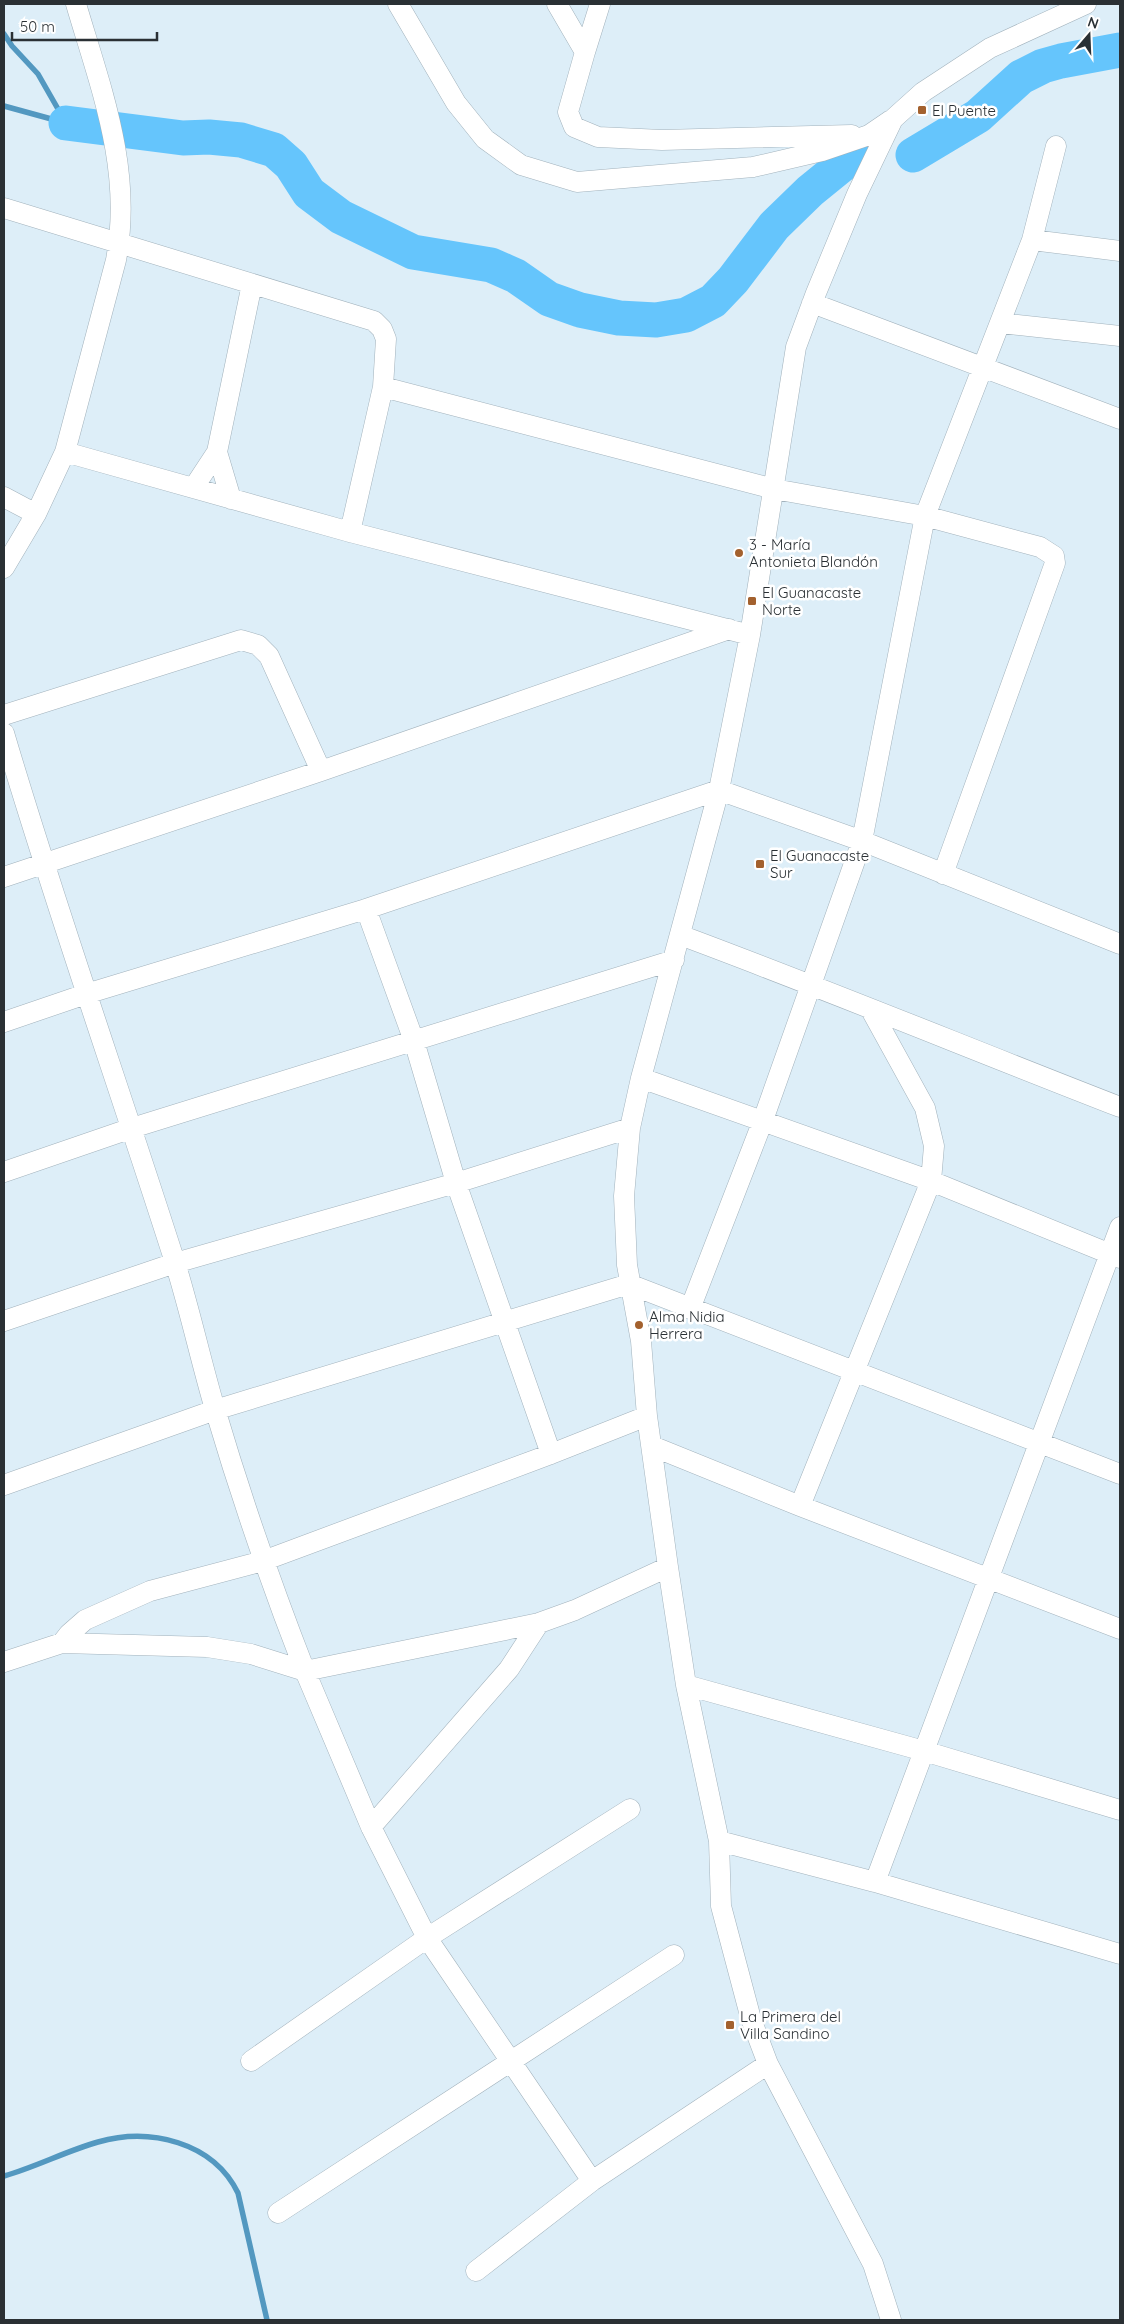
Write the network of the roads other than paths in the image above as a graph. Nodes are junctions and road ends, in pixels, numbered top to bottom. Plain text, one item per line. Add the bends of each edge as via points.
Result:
1 (76, 4) edge
2 (398, 4) edge
3 (557, 4) edge
4 (600, 4) edge
5 (1086, 4) edge
6 (586, 52) junction
7 (893, 119) junction
8 (868, 135) junction
9 (1056, 146) dead end
10 (4, 208) edge
11 (1032, 240) junction
12 (119, 244) junction
13 (1120, 251) edge
14 (252, 284) junction
15 (812, 303) junction
16 (1000, 323) junction
17 (1120, 336) edge
18 (983, 367) junction
19 (383, 387) junction
20 (1120, 419) edge
21 (65, 452) junction
22 (217, 452) junction
23 (194, 487) junction
24 (774, 489) junction
25 (4, 497) edge
26 (231, 499) junction
27 (36, 514) junction
28 (924, 516) junction
29 (350, 532) junction
30 (5, 563) edge
31 (729, 630) junction
32 (750, 635) junction
33 (4, 715) edge
34 (4, 733) edge
35 (321, 771) junction
36 (719, 790) junction
37 (862, 841) junction
38 (43, 864) junction
39 (943, 874) junction
40 (4, 877) edge
41 (366, 909) junction
42 (680, 936) junction
43 (1120, 944) edge
44 (674, 960) junction
45 (810, 984) junction
46 (86, 994) junction
47 (871, 1010) junction
48 (4, 1022) edge
49 (414, 1041) junction
50 (641, 1078) junction
51 (1120, 1107) edge
52 (762, 1123) junction
53 (132, 1128) junction
54 (630, 1128) junction
55 (4, 1172) edge
56 (930, 1181) junction
57 (456, 1183) junction
58 (1120, 1227) edge
59 (1115, 1256) edge
60 (175, 1263) junction
61 (629, 1284) junction
62 (690, 1309) junction
63 (4, 1321) edge
64 (503, 1322) junction
65 (854, 1373) junction
66 (215, 1410) junction
67 (647, 1416) junction
68 (1038, 1443) junction
69 (652, 1446) junction
70 (551, 1454) junction
71 (1120, 1474) edge
72 (4, 1484) edge
73 (800, 1506) junction
74 (263, 1561) junction
75 (668, 1567) junction
76 (989, 1578) junction
77 (539, 1623) junction
78 (1120, 1629) edge
79 (62, 1643) junction
80 (4, 1662) edge
81 (304, 1671) junction
82 (686, 1685) junction
83 (924, 1751) junction
84 (630, 1809) dead end
85 (1120, 1810) edge
86 (370, 1827) junction
87 (719, 1841) junction
88 (875, 1882) junction
89 (427, 1938) junction
90 (1120, 1954) edge
91 (674, 1955) dead end
92 (251, 2060) dead end
93 (510, 2060) junction
94 (768, 2064) junction
95 (592, 2181) junction
96 (278, 2213) dead end
97 (476, 2271) dead end
98 (891, 2320) edge

1 - 12 street via 109,110 117,151 122,230
2 - 8 street via 456,103 485,139 521,166 577,182 753,167 822,151
3 - 6 street
4 - 6 street
5 - 7 street via 990,48 923,92
6 - 8 street via 568,112 574,127 598,137 662,140
7 - 8 street
7 - 15 street via 857,194
9 - 11 street
10 - 12 street
11 - 13 street
11 - 16 street
12 - 14 street
12 - 21 street
14 - 19 street via 374,321 386,339
14 - 22 street
15 - 18 street
15 - 24 street via 796,347
16 - 17 street
16 - 18 street
18 - 20 street
18 - 28 street
19 - 24 street
19 - 29 street
21 - 23 street
21 - 27 street
22 - 23 street
22 - 26 street
23 - 26 street
24 - 28 street
24 - 32 street
25 - 27 street
26 - 29 street
27 - 30 street
28 - 37 street
28 - 39 street via 1040,546 1054,556 1055,563
29 - 31 street
31 - 32 street
31 - 35 street
32 - 36 street
33 - 35 street via 241,640 258,645 269,656
34 - 38 street
35 - 38 street
36 - 37 street
36 - 41 street
36 - 42 street
37 - 39 street
37 - 45 street
38 - 40 street
38 - 46 street
39 - 43 street
41 - 46 street
41 - 49 street
42 - 44 street
42 - 45 street
44 - 49 street
44 - 50 street
45 - 47 street
45 - 52 street
46 - 48 street
46 - 53 street
47 - 51 street
47 - 56 street via 925,1108 934,1146
49 - 53 street
49 - 57 street
50 - 52 street
50 - 54 street
52 - 56 street
52 - 62 street
53 - 55 street
53 - 60 street
54 - 57 street
54 - 61 street via 624,1196
56 - 59 street
56 - 65 street
57 - 60 street
57 - 64 street
58 - 59 street
59 - 68 street
60 - 63 street
60 - 66 street
61 - 62 street
61 - 64 street
61 - 67 street via 641,1342
62 - 65 street
64 - 66 street
64 - 70 street
65 - 68 street
65 - 73 street
66 - 72 street
66 - 74 street
67 - 69 street
67 - 70 street
68 - 71 street
68 - 76 street
69 - 73 street
69 - 75 street
70 - 74 street
73 - 76 street
74 - 79 street via 150,1591 86,1620
74 - 81 street
75 - 77 street
75 - 82 street
76 - 78 street
76 - 83 street
77 - 81 street
77 - 86 street via 509,1669
79 - 80 street
79 - 81 street via 207,1647 250,1654
81 - 86 street
82 - 83 street
82 - 87 street
83 - 85 street
83 - 88 street
84 - 89 street
86 - 89 street
87 - 88 street
87 - 94 street via 721,1906 750,2019
88 - 90 street
89 - 92 street
89 - 93 street
91 - 93 street
93 - 95 street
93 - 96 street
94 - 95 street
94 - 98 street via 873,2264
95 - 97 street

